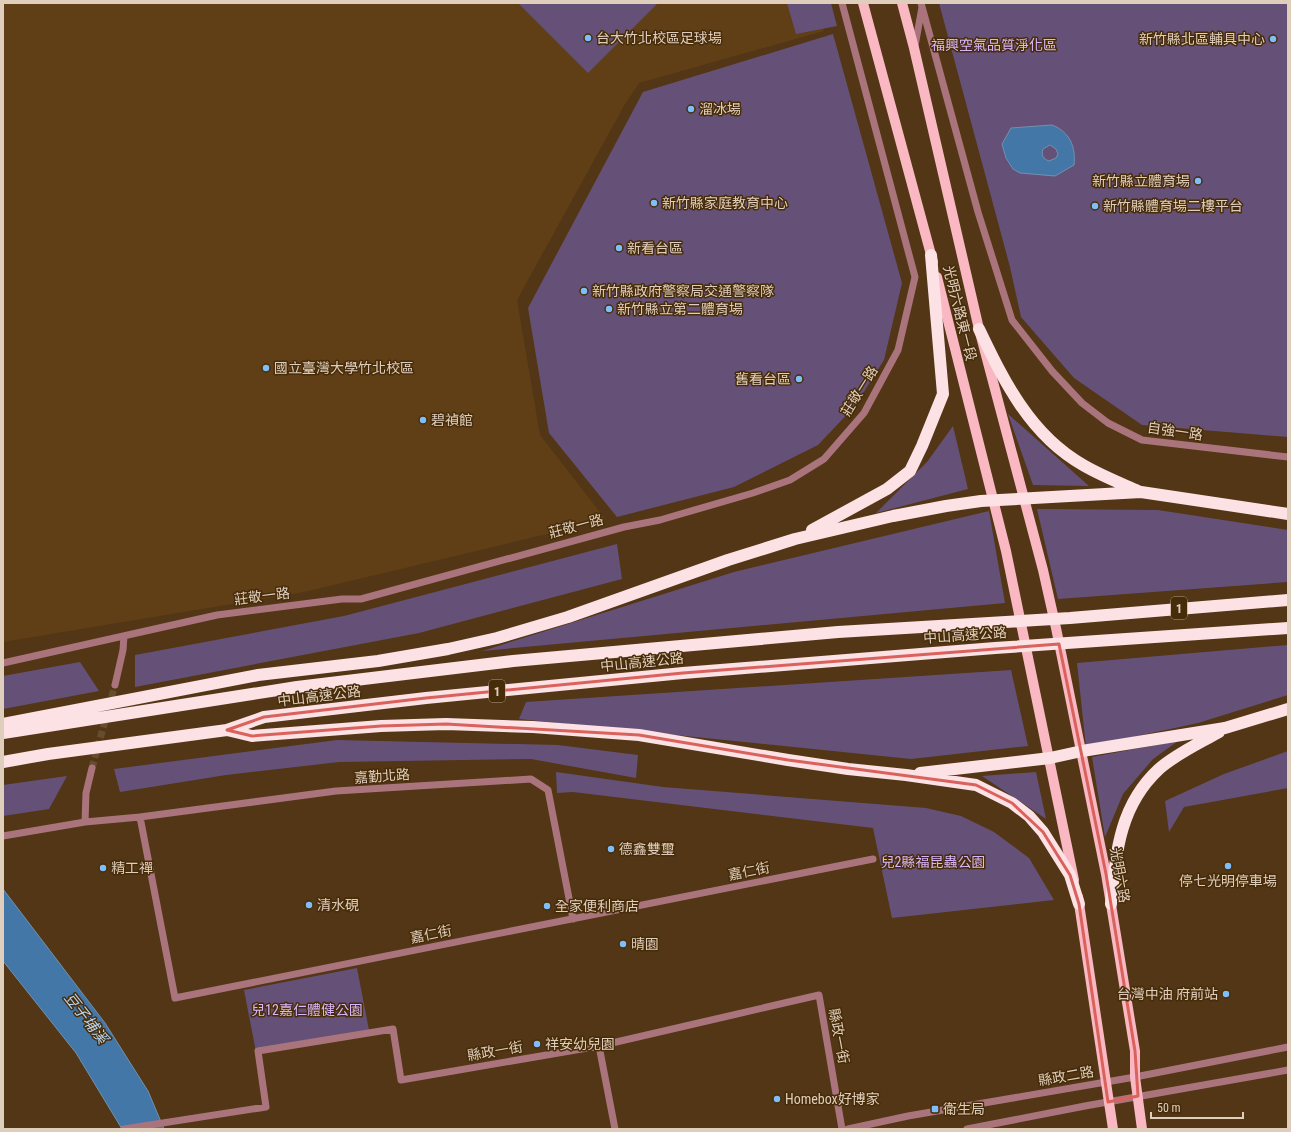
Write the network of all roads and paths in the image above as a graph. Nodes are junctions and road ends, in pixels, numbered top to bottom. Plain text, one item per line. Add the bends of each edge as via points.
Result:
1 (842, 3) edge
2 (863, 3) edge
3 (902, 3) edge
4 (922, 4) edge
5 (914, 48) junction
6 (932, 255) junction
7 (979, 329) junction
8 (1288, 457) edge
9 (1141, 492) junction
10 (1024, 499) junction
11 (992, 501) junction
12 (1288, 514) edge
13 (795, 540) junction
14 (1288, 600) edge
15 (1056, 628) joint
16 (1288, 628) edge
17 (124, 636) junction
18 (3, 662) edge
19 (115, 685) tunnel mouth
20 (1288, 709) edge
21 (3, 724) edge
22 (1225, 728) junction
23 (227, 730) junction
24 (3, 733) edge
25 (1082, 751) junction
26 (1050, 758) junction
27 (3, 762) edge
28 (92, 768) tunnel mouth
29 (906, 774) junction
30 (140, 817) junction
31 (85, 822) junction
32 (3, 836) edge
33 (873, 859) dead end
34 (1079, 904) junction
35 (1111, 904) junction
36 (573, 919) junction
37 (599, 1046) junction
38 (1288, 1047) edge
39 (1288, 1070) edge
40 (1135, 1077) junction
41 (1105, 1082) junction
42 (1138, 1096) junction
43 (1108, 1102) junction
44 (124, 1129) edge
45 (615, 1129) edge
46 (842, 1129) edge
47 (848, 1129) edge
48 (967, 1129) edge
49 (1113, 1129) edge
50 (1142, 1129) edge

1 - 17 street, 莊敬一路 via 914,277 898,350 864,413 824,458 790,480 753,493 361,599 342,599 217,615
2 - 6 main road, 光明六路東一段
3 - 5 main road, 光明六路東一段
4 - 5 street
4 - 8 street, 自強一路 via 978,212 1012,320 1052,371 1082,403 1108,423 1142,440
5 - 7 main road, 光明六路東一段
6 - 11 main road, 光明六路東一段
6 - 13 highway via 943,394 922,446 910,470 887,489
7 - 9 highway via 1010,391 1039,430 1082,465
7 - 10 main road, 光明六路東一段
9 - 10 highway
9 - 12 highway
10 - 11 highway
10 - 15 main road, 光明六路東一段
11 - 13 highway via 892,516
11 - 26 main road, 光明六路東一段 via 1006,551
13 - 21 highway via 728,560 568,617 497,638 378,661 258,675
14 - 24 highway, 中山高速公路 / 1 via 1070,618 838,632 513,661 298,687
15 - 25 main road, 光明六路
16 - 23 highway, 中山高速公路 / 1 via 683,673 264,717
17 - 18 street, 莊敬一路
17 - 19 street
20 - 22 highway
22 - 25 highway
22 - 35 highway via 1160,768 1144,785 1122,828 1115,858
23 - 27 highway, 中山高速公路 / 1
23 - 29 highway via 252,736 381,726 446,724 533,727 639,735 840,768
25 - 26 highway
25 - 35 main road, 光明六路
26 - 29 highway
26 - 34 main road
28 - 31 street via 86,793
29 - 34 highway via 976,786 1012,803 1029,816 1058,854 1070,875
30 - 31 street, 嘉勤北路
30 - 36 street, 嘉勤北路 via 336,791 531,779 548,790
30 - 36 street, 嘉仁街 via 175,998
31 - 32 street, 嘉勤北路
33 - 36 street, 嘉仁街
34 - 41 main road
35 - 40 main road, 光明六路 via 1135,1051
37 - 44 street, 縣政一街 via 401,1080 393,1029 258,1051 266,1107
37 - 45 street
37 - 46 street, 縣政一街 via 818,995
38 - 40 street, 縣政二路
39 - 42 street
40 - 41 street, 縣政二路
40 - 42 main road, 光明六路
41 - 43 main road
41 - 47 street, 縣政二路
42 - 43 street
42 - 50 main road, 光明六路
43 - 48 street
43 - 49 main road

